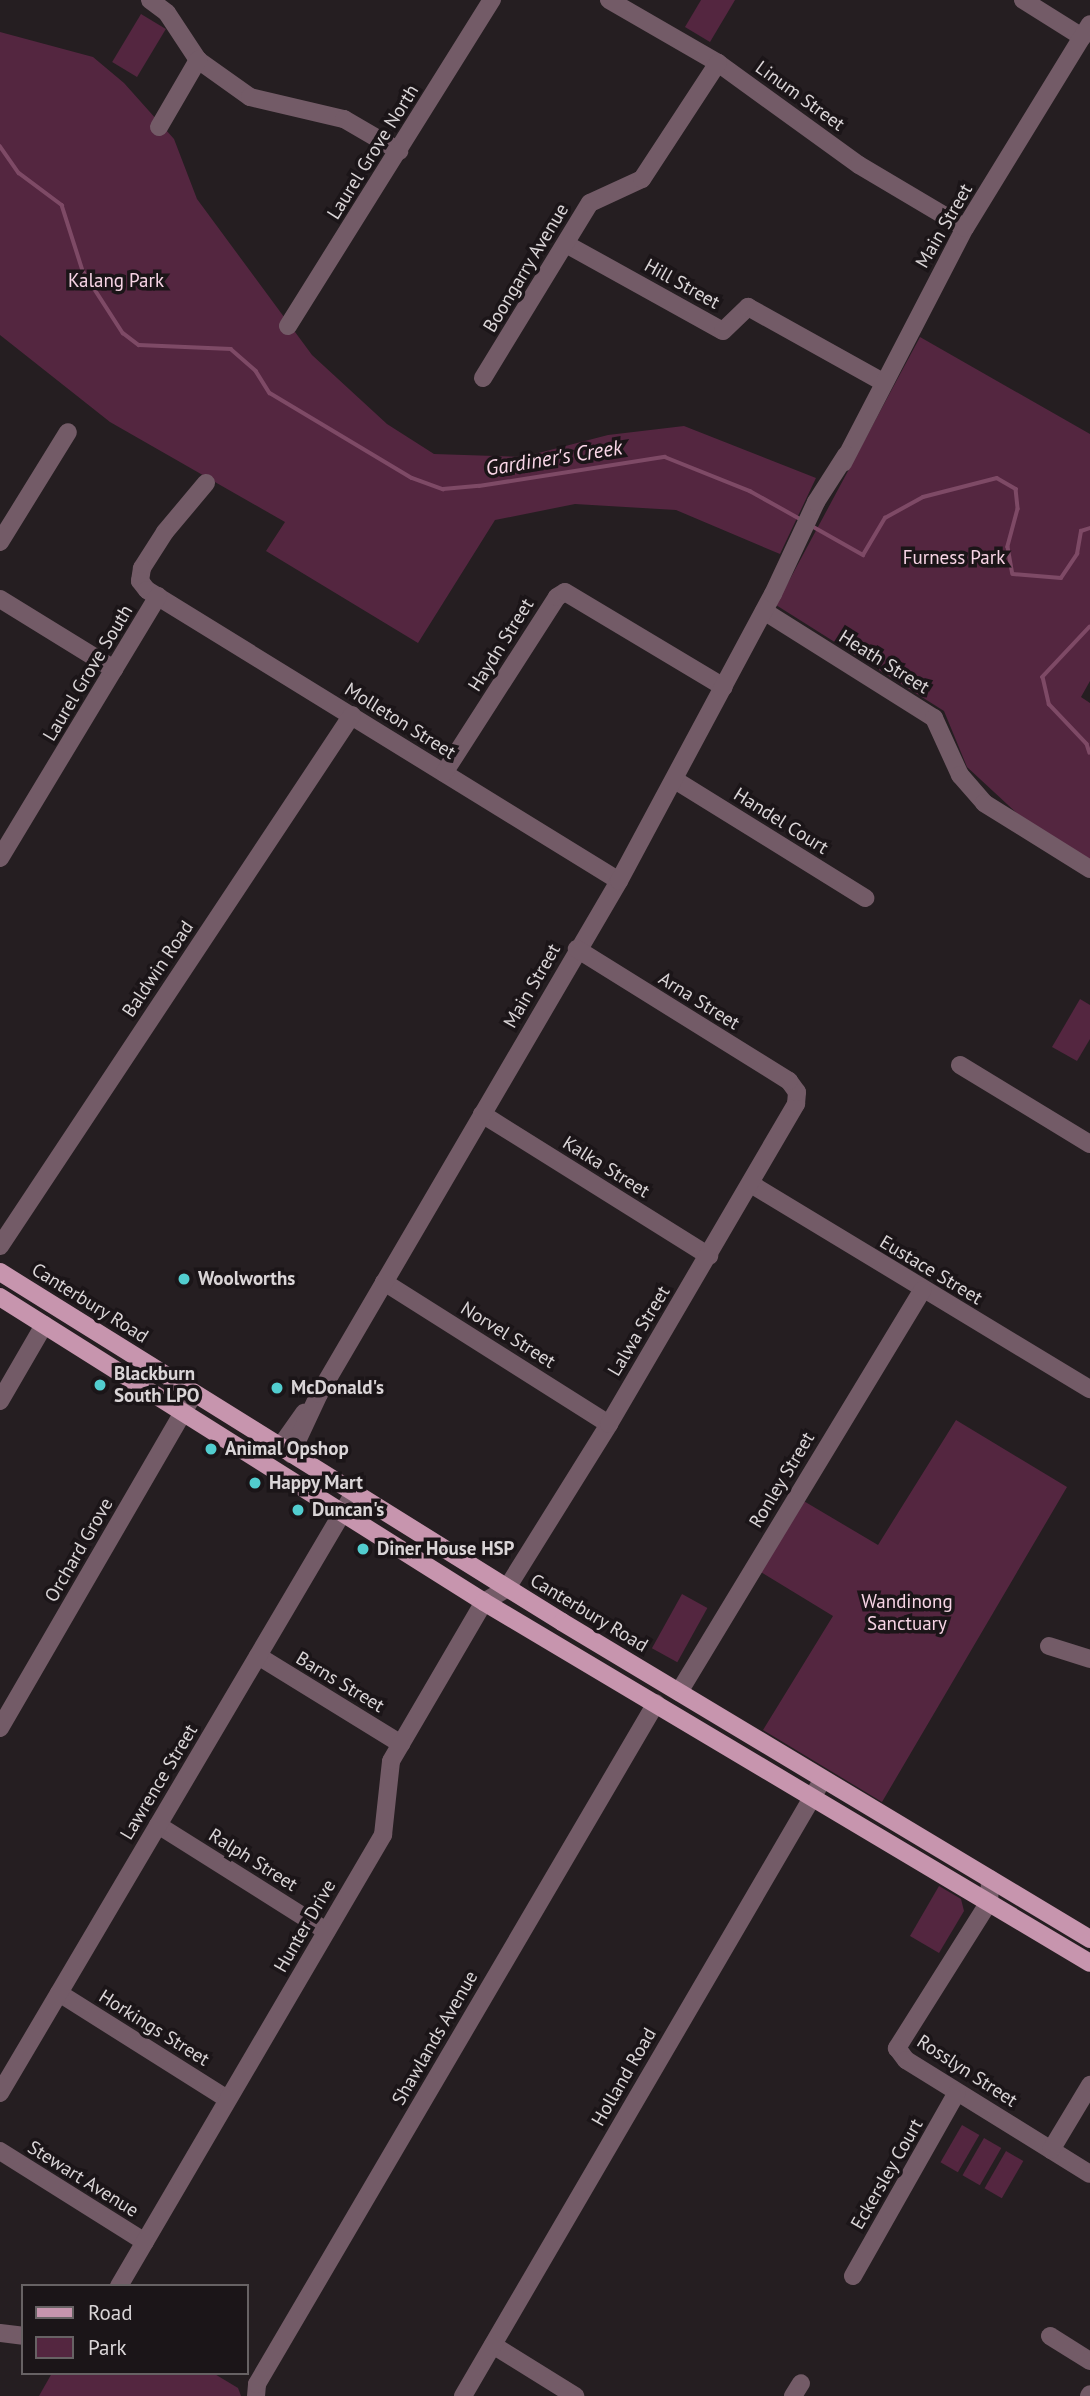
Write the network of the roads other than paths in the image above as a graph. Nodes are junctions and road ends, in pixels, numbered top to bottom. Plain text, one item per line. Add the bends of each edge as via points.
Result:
1 (150, 0) edge
2 (492, 0) edge
3 (609, 0) edge
4 (1023, 0) edge
5 (1086, 31) edge
6 (198, 60) junction
7 (718, 63) junction
8 (159, 127) dead end
9 (399, 151) junction
10 (965, 228) junction
11 (566, 244) junction
12 (288, 326) dead end
13 (483, 378) dead end
14 (883, 382) junction
15 (68, 432) dead end
16 (206, 483) dead end
17 (0, 542) edge
18 (158, 596) junction
19 (0, 599) edge
20 (764, 611) junction
21 (114, 669) junction
22 (723, 687) junction
23 (352, 715) junction
24 (444, 773) junction
25 (675, 780) junction
26 (0, 858) edge
27 (1090, 869) edge
28 (619, 881) junction
29 (865, 898) dead end
30 (577, 950) junction
31 (960, 1065) dead end
32 (797, 1092) joint
33 (482, 1114) junction
34 (1090, 1144) edge
35 (751, 1184) junction
36 (0, 1246) edge
37 (709, 1256) junction
38 (0, 1272) edge
39 (384, 1282) junction
40 (922, 1290) junction
41 (0, 1297) edge
42 (44, 1325) junction
43 (1090, 1389) edge
44 (194, 1393) junction
45 (0, 1401) edge
46 (183, 1411) junction
47 (609, 1424) junction
48 (286, 1450) junction
49 (275, 1469) junction
50 (354, 1493) junction
51 (343, 1512) junction
52 (507, 1588) junction
53 (484, 1602) junction
54 (1049, 1646) dead end
55 (258, 1656) junction
56 (1090, 1659) edge
57 (679, 1692) junction
58 (662, 1707) junction
59 (0, 1728) edge
60 (401, 1744) junction
61 (823, 1779) junction
62 (812, 1796) junction
63 (158, 1825) junction
64 (990, 1879) junction
65 (982, 1898) junction
66 (326, 1931) junction
67 (1090, 1939) edge
68 (1090, 1963) edge
69 (59, 1993) junction
70 (1090, 2085) edge
71 (957, 2092) junction
72 (0, 2093) edge
73 (227, 2099) junction
74 (1051, 2150) junction
75 (0, 2151) edge
76 (1090, 2174) edge
77 (145, 2242) junction
78 (853, 2276) dead end
79 (120, 2284) edge
80 (0, 2333) edge
81 (21, 2336) edge
82 (1050, 2336) dead end
83 (493, 2345) junction
84 (1090, 2361) edge
85 (256, 2396) edge
86 (463, 2396) edge
87 (575, 2396) edge

1 - 6 street via 167,13
2 - 9 street, Laurel Grove North
3 - 7 street, Linum Street
4 - 5 street
5 - 10 street, Main Street
6 - 8 street
6 - 9 street via 250,97 344,119
7 - 10 street, Linum Street via 859,165
7 - 11 street, Boongarry Avenue via 642,179 590,203
9 - 12 street, Laurel Grove North
10 - 14 street, Main Street
11 - 13 street, Boongarry Avenue
11 - 14 street, Hill Street via 723,331 748,307
14 - 20 street, Main Street
15 - 17 street
16 - 18 street, Laurel Grove South via 164,532 142,568 140,581
18 - 21 street, Laurel Grove South
18 - 23 street, Molleton Street
19 - 21 street
20 - 22 street, Main Street
20 - 27 street, Heath Street via 934,718 960,775 984,803
21 - 26 street, Laurel Grove South
22 - 24 street, Haydn Street via 565,592 557,597
22 - 25 street, Main Street
23 - 24 street, Molleton Street
23 - 36 street, Baldwin Road
24 - 28 street, Molleton Street
25 - 28 street, Main Street
25 - 29 street, Handel Court
28 - 30 street, Main Street
30 - 32 street, Arna Street via 789,1081
30 - 33 street, Main Street
31 - 34 street
32 - 35 street, Lalwa Street via 796,1104
33 - 37 street, Kalka Street
33 - 39 street, Main Street
35 - 37 street, Lalwa Street
35 - 40 street, Eustace Street
37 - 47 street, Lalwa Street
38 - 44 main road, Canterbury Road
39 - 47 street, Norvel Street
39 - 48 street, Main Street
40 - 43 street, Eustace Street
40 - 57 street, Ronley Street
41 - 42 main road
42 - 45 street
42 - 46 main road
44 - 46 street, Orchard Grove
44 - 48 main road, Canterbury Road
46 - 49 main road
46 - 59 street, Orchard Grove
47 - 52 street, Lalwa Street
48 - 49 main road
48 - 50 main road, Canterbury Road
49 - 51 main road
50 - 51 street, Lawrence Street
50 - 52 main road, Canterbury Road
51 - 53 main road
51 - 55 street, Lawrence Street
52 - 53 street, Hunter Drive
52 - 57 main road, Canterbury Road
53 - 58 main road
53 - 60 street, Hunter Drive
54 - 56 street
55 - 60 street, Barns Street
55 - 63 street, Lawrence Street
57 - 58 main road
57 - 61 main road, Canterbury Road
58 - 62 main road
58 - 85 street, Shawlands Avenue via 257,2384
60 - 66 street, Hunter Drive via 385,1779 383,1835
61 - 62 street, Holland Road
61 - 64 main road, Canterbury Road
62 - 65 main road
62 - 83 street, Holland Road
63 - 66 street, Ralph Street
63 - 69 street, Lawrence Street
64 - 65 street
64 - 67 main road, Canterbury Road
65 - 68 main road
65 - 71 street, Rosslyn Street via 965,1937 897,2049 906,2060
66 - 73 street, Hunter Drive
69 - 72 street, Lawrence Street
69 - 73 street, Horkings Street
70 - 74 street
71 - 74 street, Rosslyn Street
71 - 78 street, Eckersley Court
73 - 77 street, Hunter Drive
74 - 76 street, Rosslyn Street
75 - 77 street, Stewart Avenue
77 - 79 street, Hunter Drive
80 - 81 street
82 - 84 street
83 - 86 street, Holland Road
83 - 87 street

